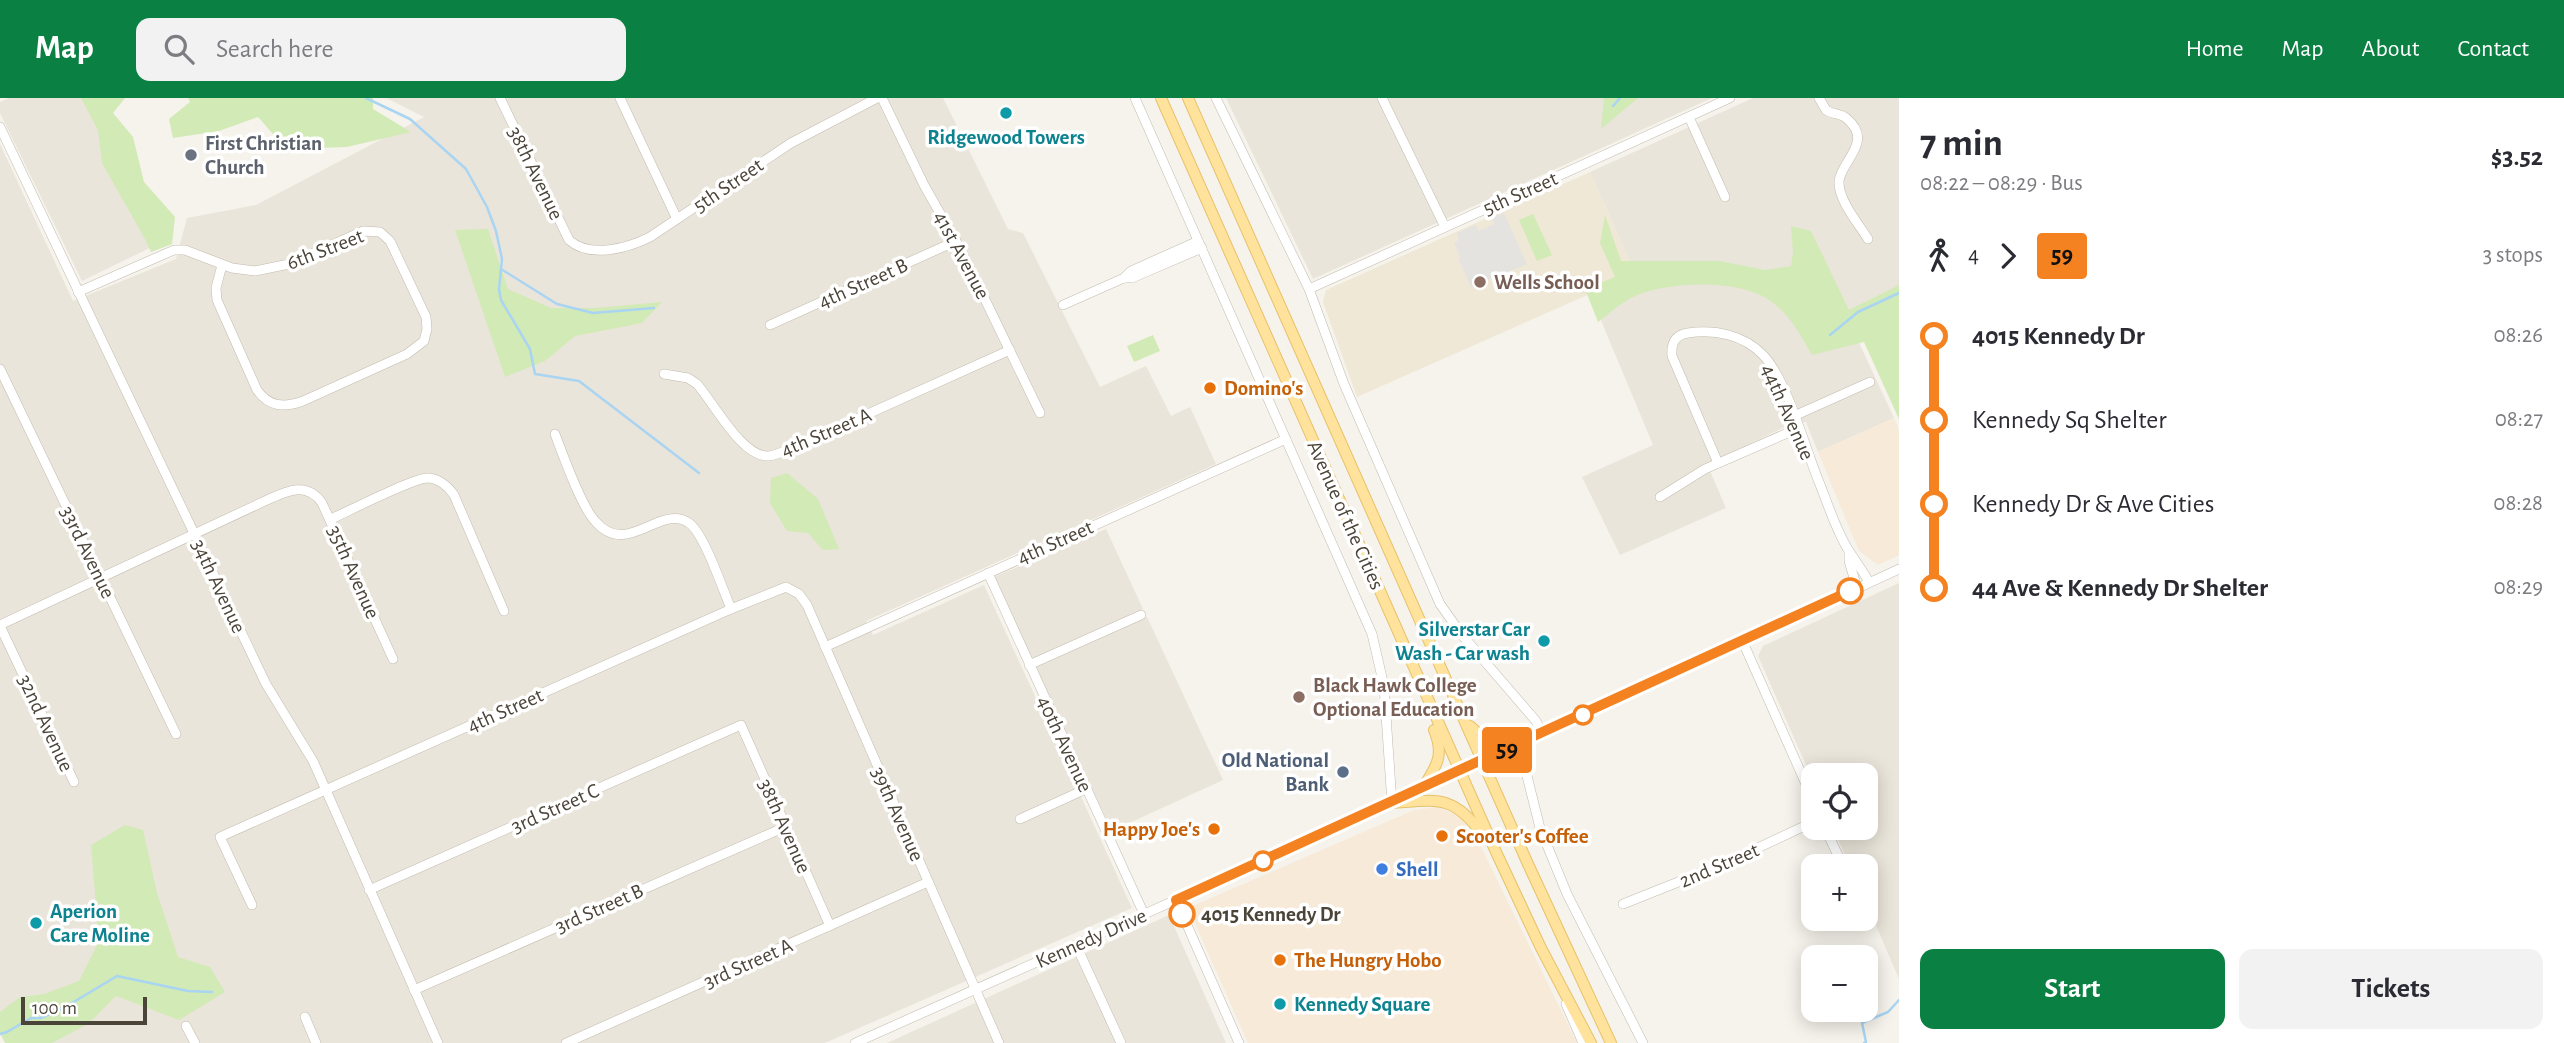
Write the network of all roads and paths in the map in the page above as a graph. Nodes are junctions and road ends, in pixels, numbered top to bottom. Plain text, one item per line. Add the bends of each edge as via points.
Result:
1 (500, 98) edge
2 (620, 98) edge
3 (877, 98) edge
4 (883, 98) edge
5 (1135, 98) edge
6 (1161, 98) edge
7 (1188, 98) edge
8 (1216, 98) edge
9 (1382, 98) edge
10 (1730, 98) edge
11 (1819, 98) edge
12 (1689, 117) junction
13 (0, 128) edge
14 (1725, 197) dead end
15 (677, 219) junction
16 (1445, 227) junction
17 (1868, 239) dead end
18 (956, 241) junction
19 (575, 245) joint
20 (1200, 245) junction
21 (222, 265) junction
22 (1309, 289) junction
23 (78, 292) junction
24 (1063, 305) dead end
25 (770, 325) dead end
26 (1010, 350) junction
27 (0, 369) edge
28 (664, 374) dead end
29 (1870, 382) dead end
30 (1040, 413) dead end
31 (1794, 416) junction
32 (1799, 428) junction
33 (555, 433) dead end
34 (1286, 439) junction
35 (1718, 463) junction
36 (1660, 497) dead end
37 (331, 519) junction
38 (195, 534) junction
39 (1849, 551) junction
40 (1899, 569) edge
41 (988, 573) junction
42 (100, 578) junction
43 (1374, 578) junction
44 (1869, 582) junction
45 (1857, 588) junction
46 (791, 589) joint
47 (731, 609) junction
48 (504, 611) dead end
49 (1141, 615) dead end
50 (0, 625) edge
51 (1742, 640) junction
52 (825, 647) junction
53 (393, 659) dead end
54 (1029, 665) junction
55 (1463, 718) junction
56 (741, 725) joint
57 (1542, 733) junction
58 (176, 734) dead end
59 (1514, 747) junction
60 (1482, 761) junction
61 (1460, 772) junction
62 (1801, 773) edge
63 (74, 782) dead end
64 (1086, 789) junction
65 (1422, 789) junction
66 (325, 790) junction
67 (1392, 803) junction
68 (1020, 819) dead end
69 (785, 827) junction
70 (1801, 828) edge
71 (1503, 867) junction
72 (928, 882) junction
73 (369, 890) junction
74 (1176, 900) junction
75 (1623, 904) dead end
76 (252, 905) dead end
77 (1144, 915) junction
78 (830, 926) junction
79 (1076, 945) junction
80 (1549, 964) junction
81 (414, 990) junction
82 (976, 990) junction
83 (305, 1017) dead end
84 (186, 1026) dead end
85 (870, 1040) edge
86 (195, 1043) edge
87 (316, 1043) edge
88 (438, 1043) edge
89 (566, 1043) edge
90 (855, 1043) edge
91 (999, 1043) edge
92 (1121, 1043) edge
93 (1239, 1043) edge
94 (1583, 1043) edge
95 (1591, 1043) edge
96 (1611, 1043) edge
97 (1643, 1043) edge

1 - 19 street, 38th Avenue
2 - 15 street
3 - 15 street, 5th Street via 784,147
4 - 18 street, 41st Avenue
5 - 20 street, Avenue of the Cities
6 - 43 main road, Avenue of the Cities
7 - 55 main road, Avenue of the Cities
8 - 22 street
9 - 16 street
10 - 12 street, 5th Street
11 - 17 street via 1826,110 1843,116 1855,131 1857,146 1841,172 1840,192
12 - 14 street
12 - 16 street, 5th Street
13 - 23 street, 34th Avenue
15 - 19 street, 5th Street via 627,247
16 - 22 street, 5th Street
18 - 25 street, 4th Street B
18 - 26 street, 41st Avenue
20 - 24 street via 1131,271
20 - 34 street, Avenue of the Cities
21 - 21 street, 6th Street via 216,288 220,308 257,390 276,405 303,401 407,354 424,341 428,323 422,308 395,248 376,231 356,234 279,267 255,271
21 - 23 street, 6th Street via 190,251 174,250
22 - 57 street via 1344,384 1440,604
23 - 38 street, 34th Avenue
26 - 28 street, 4th Street A via 768,456 742,443 697,384
26 - 30 street, 41st Avenue
27 - 42 street, 33rd Avenue
29 - 31 street
31 - 32 street, 44th Avenue
31 - 35 street, 44th Avenue via 1768,361 1754,346 1720,333 1680,335 1672,345 1672,356
32 - 35 street
32 - 39 street, 44th Avenue
33 - 47 street via 598,524 630,535 670,519 687,522 699,536
34 - 41 street, 4th Street
34 - 67 street, Avenue of the Cities via 1375,643 1386,701
35 - 36 street
37 - 38 street, 35th Avenue via 309,489 290,490
37 - 48 street via 423,479 435,479 454,495
37 - 53 street, 35th Avenue
38 - 42 street
38 - 66 street, 34th Avenue via 266,684 303,743
39 - 44 street, 44th Avenue
39 - 45 street, 44th Avenue
40 - 44 street, Kennedy Drive
41 - 52 street, 4th Street
41 - 54 street, 40th Avenue
42 - 50 street
42 - 58 street, 33rd Avenue
43 - 61 main road, Avenue of the Cities
43 - 65 main road via 1439,745 1438,761
44 - 45 street, Kennedy Drive
45 - 51 street, Kennedy Drive
46 - 47 street, 4th Street via 781,588
46 - 52 street, 39th Avenue via 803,599
47 - 66 street, 4th Street
49 - 54 street
50 - 63 street, 32nd Avenue
51 - 57 street, Kennedy Drive
51 - 62 street
52 - 72 street, 39th Avenue
54 - 64 street, 40th Avenue
55 - 59 main road via 1482,737
55 - 60 main road, Avenue of the Cities
56 - 69 street, 38th Avenue
56 - 73 street, 3rd Street C
57 - 59 street, Kennedy Drive
59 - 60 street, Kennedy Drive
59 - 97 street via 1524,760 1541,828 1567,894
60 - 61 street, Kennedy Drive
60 - 96 main road, Avenue of the Cities
61 - 65 street, Kennedy Drive
61 - 71 main road, Avenue of the Cities
64 - 68 street
64 - 77 street, 40th Avenue
65 - 67 street, Kennedy Drive
66 - 73 street, 34th Avenue
66 - 76 street, 4th Street via 220,837
67 - 71 main road via 1444,802 1464,811
67 - 74 street, Kennedy Drive
69 - 78 street, 38th Avenue
69 - 81 street, 3rd Street B
70 - 75 street, 2nd Street
71 - 80 main road, Avenue of the Cities
72 - 78 street, 3rd Street A
72 - 82 street, 39th Avenue
73 - 81 street, 34th Avenue
74 - 77 street, Kennedy Drive
74 - 93 street
77 - 79 street, Kennedy Drive
78 - 89 street, 3rd Street A
79 - 82 street, Kennedy Drive
79 - 92 street
80 - 94 street
80 - 95 main road, Avenue of the Cities
81 - 88 street, 34th Avenue
82 - 85 street, Kennedy Drive
82 - 91 street, 39th Avenue
83 - 87 street
84 - 86 street
85 - 90 street, Kennedy Drive

